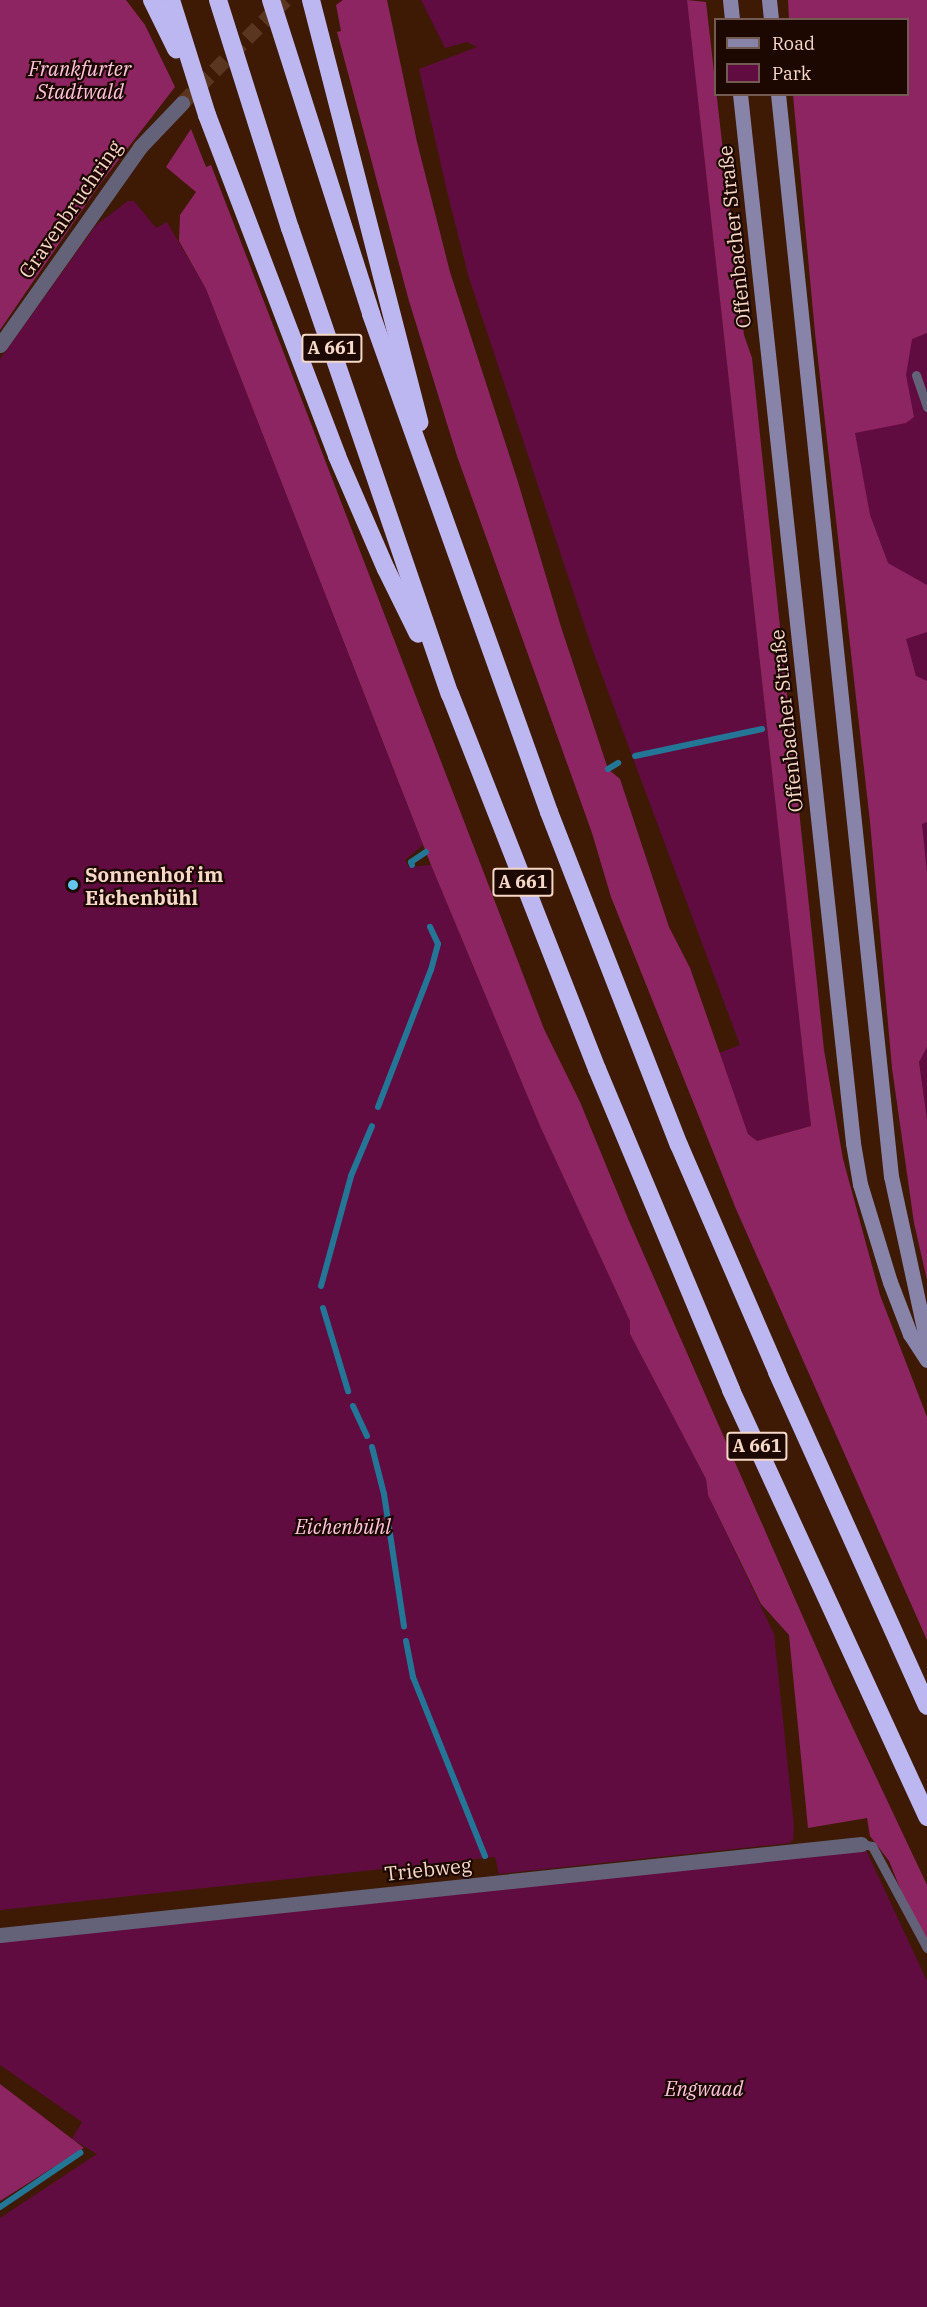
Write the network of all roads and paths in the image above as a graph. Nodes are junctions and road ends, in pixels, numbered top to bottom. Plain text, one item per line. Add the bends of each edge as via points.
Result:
1 (152, 0) edge
2 (171, 0) edge
3 (218, 0) edge
4 (271, 0) edge
5 (311, 0) edge
6 (730, 0) edge
7 (769, 0) edge
8 (732, 18) edge
9 (771, 18) edge
10 (740, 96) edge
11 (778, 96) edge
12 (182, 103) tunnel mouth
13 (207, 115) junction
14 (0, 345) edge
15 (916, 375) dead end
16 (927, 407) edge
17 (441, 514) junction
18 (450, 694) junction
19 (921, 1333) edge
20 (926, 1358) edge
21 (927, 1706) edge
22 (927, 1817) edge
23 (861, 1844) joint
24 (0, 1935) edge
25 (927, 1948) edge

1 - 13 highway
2 - 13 highway
3 - 18 highway, A 661 via 290,228
4 - 17 highway, A 661 via 371,314
5 - 17 highway
6 - 8 main road
7 - 9 main road
10 - 19 main road, Offenbacher Straße via 853,1143 875,1237
11 - 19 main road, Offenbacher Straße via 891,1176
12 - 14 street, Gravenbruchring via 140,147
13 - 18 highway via 337,456 386,569
15 - 16 lane
17 - 21 highway, A 661 via 549,812 679,1145
18 - 22 highway, A 661 via 597,1069 731,1390
19 - 20 main road, Offenbacher Straße
23 - 24 street, Triebweg
23 - 25 lane via 872,1846

